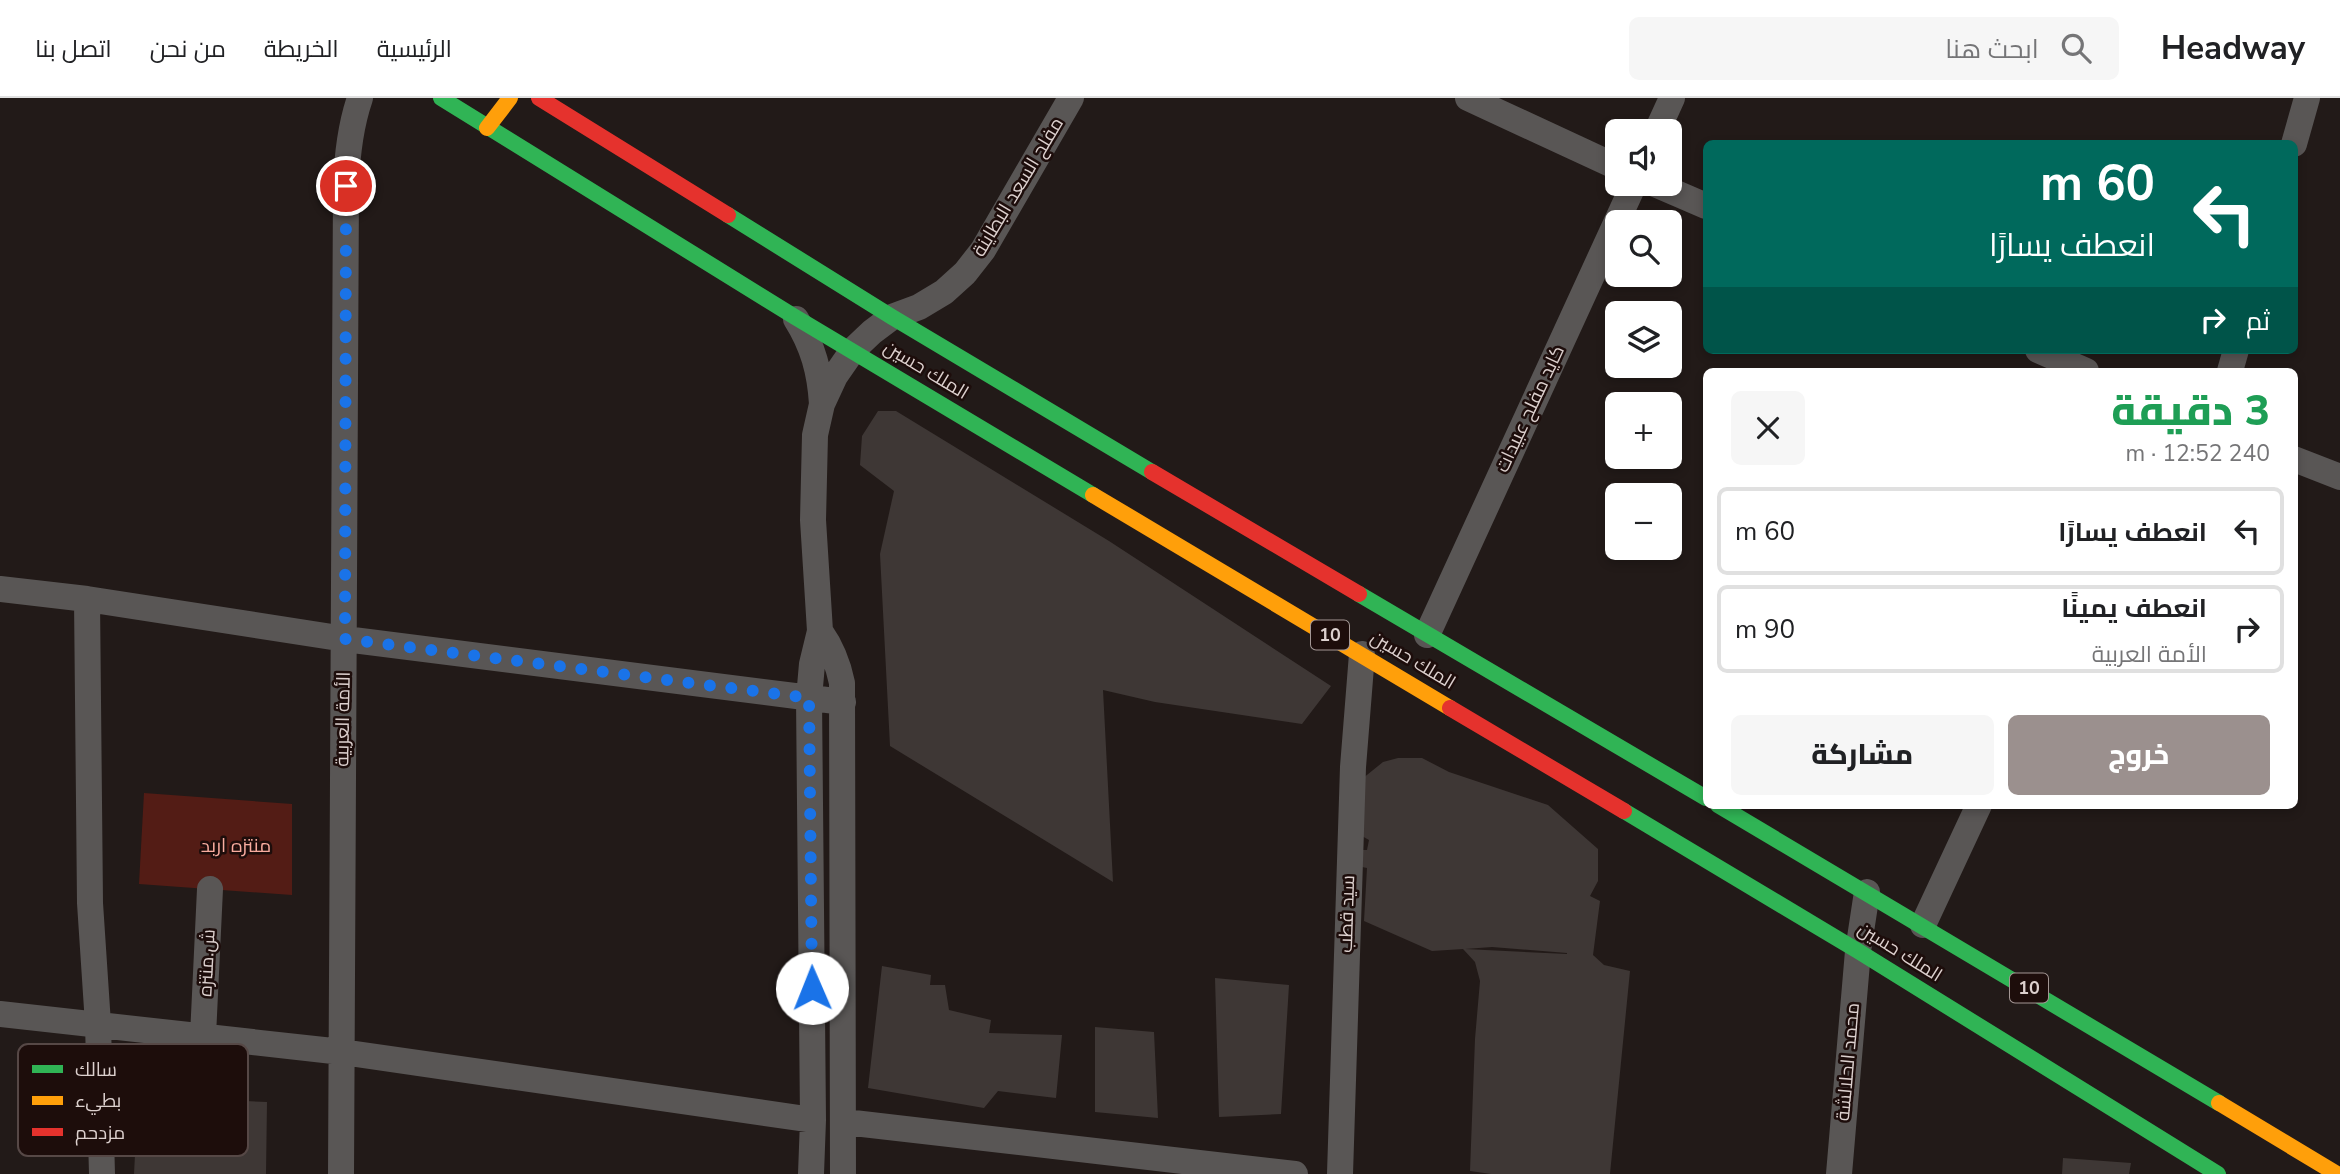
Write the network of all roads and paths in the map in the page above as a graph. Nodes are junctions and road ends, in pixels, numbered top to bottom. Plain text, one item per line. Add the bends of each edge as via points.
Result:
1 (360, 98) edge
2 (441, 98) edge
3 (510, 98) edge
4 (539, 98) edge
5 (1071, 98) edge
6 (1468, 98) edge
7 (1672, 98) edge
8 (2307, 98) edge
9 (1662, 119) edge
10 (487, 128) junction
11 (2295, 140) edge
12 (1605, 161) edge
13 (1628, 196) edge
14 (1682, 196) edge
15 (1703, 205) edge
16 (795, 317) junction
17 (892, 317) junction
18 (853, 350) junction
19 (2047, 354) edge
20 (2079, 368) edge
21 (822, 404) junction
22 (2298, 461) edge
23 (2340, 477) edge
24 (0, 589) edge
25 (87, 600) junction
26 (820, 631) junction
27 (1427, 635) junction
28 (345, 639) junction
29 (1362, 654) junction
30 (809, 698) junction
31 (843, 702) junction
32 (1703, 796) edge
33 (1725, 809) edge
34 (1977, 809) edge
35 (210, 889) dead end
36 (1867, 892) junction
37 (1923, 925) junction
38 (1858, 951) junction
39 (0, 1014) edge
40 (98, 1024) junction
41 (203, 1036) junction
42 (99, 1044) edge
43 (342, 1052) junction
44 (813, 1120) junction
45 (845, 1122) junction
46 (102, 1156) edge
47 (102, 1174) edge
48 (341, 1174) edge
49 (811, 1174) edge
50 (844, 1174) edge
51 (1295, 1174) edge
52 (1340, 1174) edge
53 (1839, 1174) edge
54 (2218, 1174) edge
55 (2337, 1174) edge

1 - 28 street, الأمة العربية via 349,140 346,186
2 - 10 highway, الملك حسين / 10
3 - 10 highway
4 - 17 highway, الملك حسين / 10
5 - 17 street, مفلح السعد البطاينة via 965,273 944,292
6 - 12 street
7 - 9 street
8 - 11 street
10 - 16 highway, الملك حسين / 10
13 - 27 street, كايد مفلح عبيدات
14 - 15 street
16 - 18 highway, الملك حسين / 10
16 - 21 street via 816,359
17 - 18 street, مفلح السعد البطاينة
17 - 27 highway, الملك حسين / 10
18 - 21 street, مفلح السعد البطاينة
18 - 29 highway, الملك حسين / 10
19 - 20 street
21 - 26 street via 815,435 813,520
22 - 23 street
24 - 25 street
25 - 28 street
25 - 40 street via 90,904
26 - 30 street
26 - 31 street via 839,665
27 - 32 highway, الملك حسين / 10
28 - 30 street
28 - 43 street, الأمة العربية
29 - 38 highway, الملك حسين / 10
29 - 52 street, سيد قطب via 1353,767
30 - 31 street
30 - 44 street
31 - 45 street
33 - 36 highway, الملك حسين / 10
34 - 37 street
35 - 41 street, ش.منتزه
36 - 37 highway, الملك حسين / 10
36 - 38 street, محمد الحلالشة
37 - 55 highway, الملك حسين / 10
38 - 53 street, محمد الحلالشة
38 - 54 highway, الملك حسين / 10
39 - 40 street
40 - 41 street
40 - 42 street
41 - 43 street
43 - 44 street
43 - 48 street, الأمة العربية
44 - 49 street
45 - 50 street
45 - 51 street
46 - 47 street

